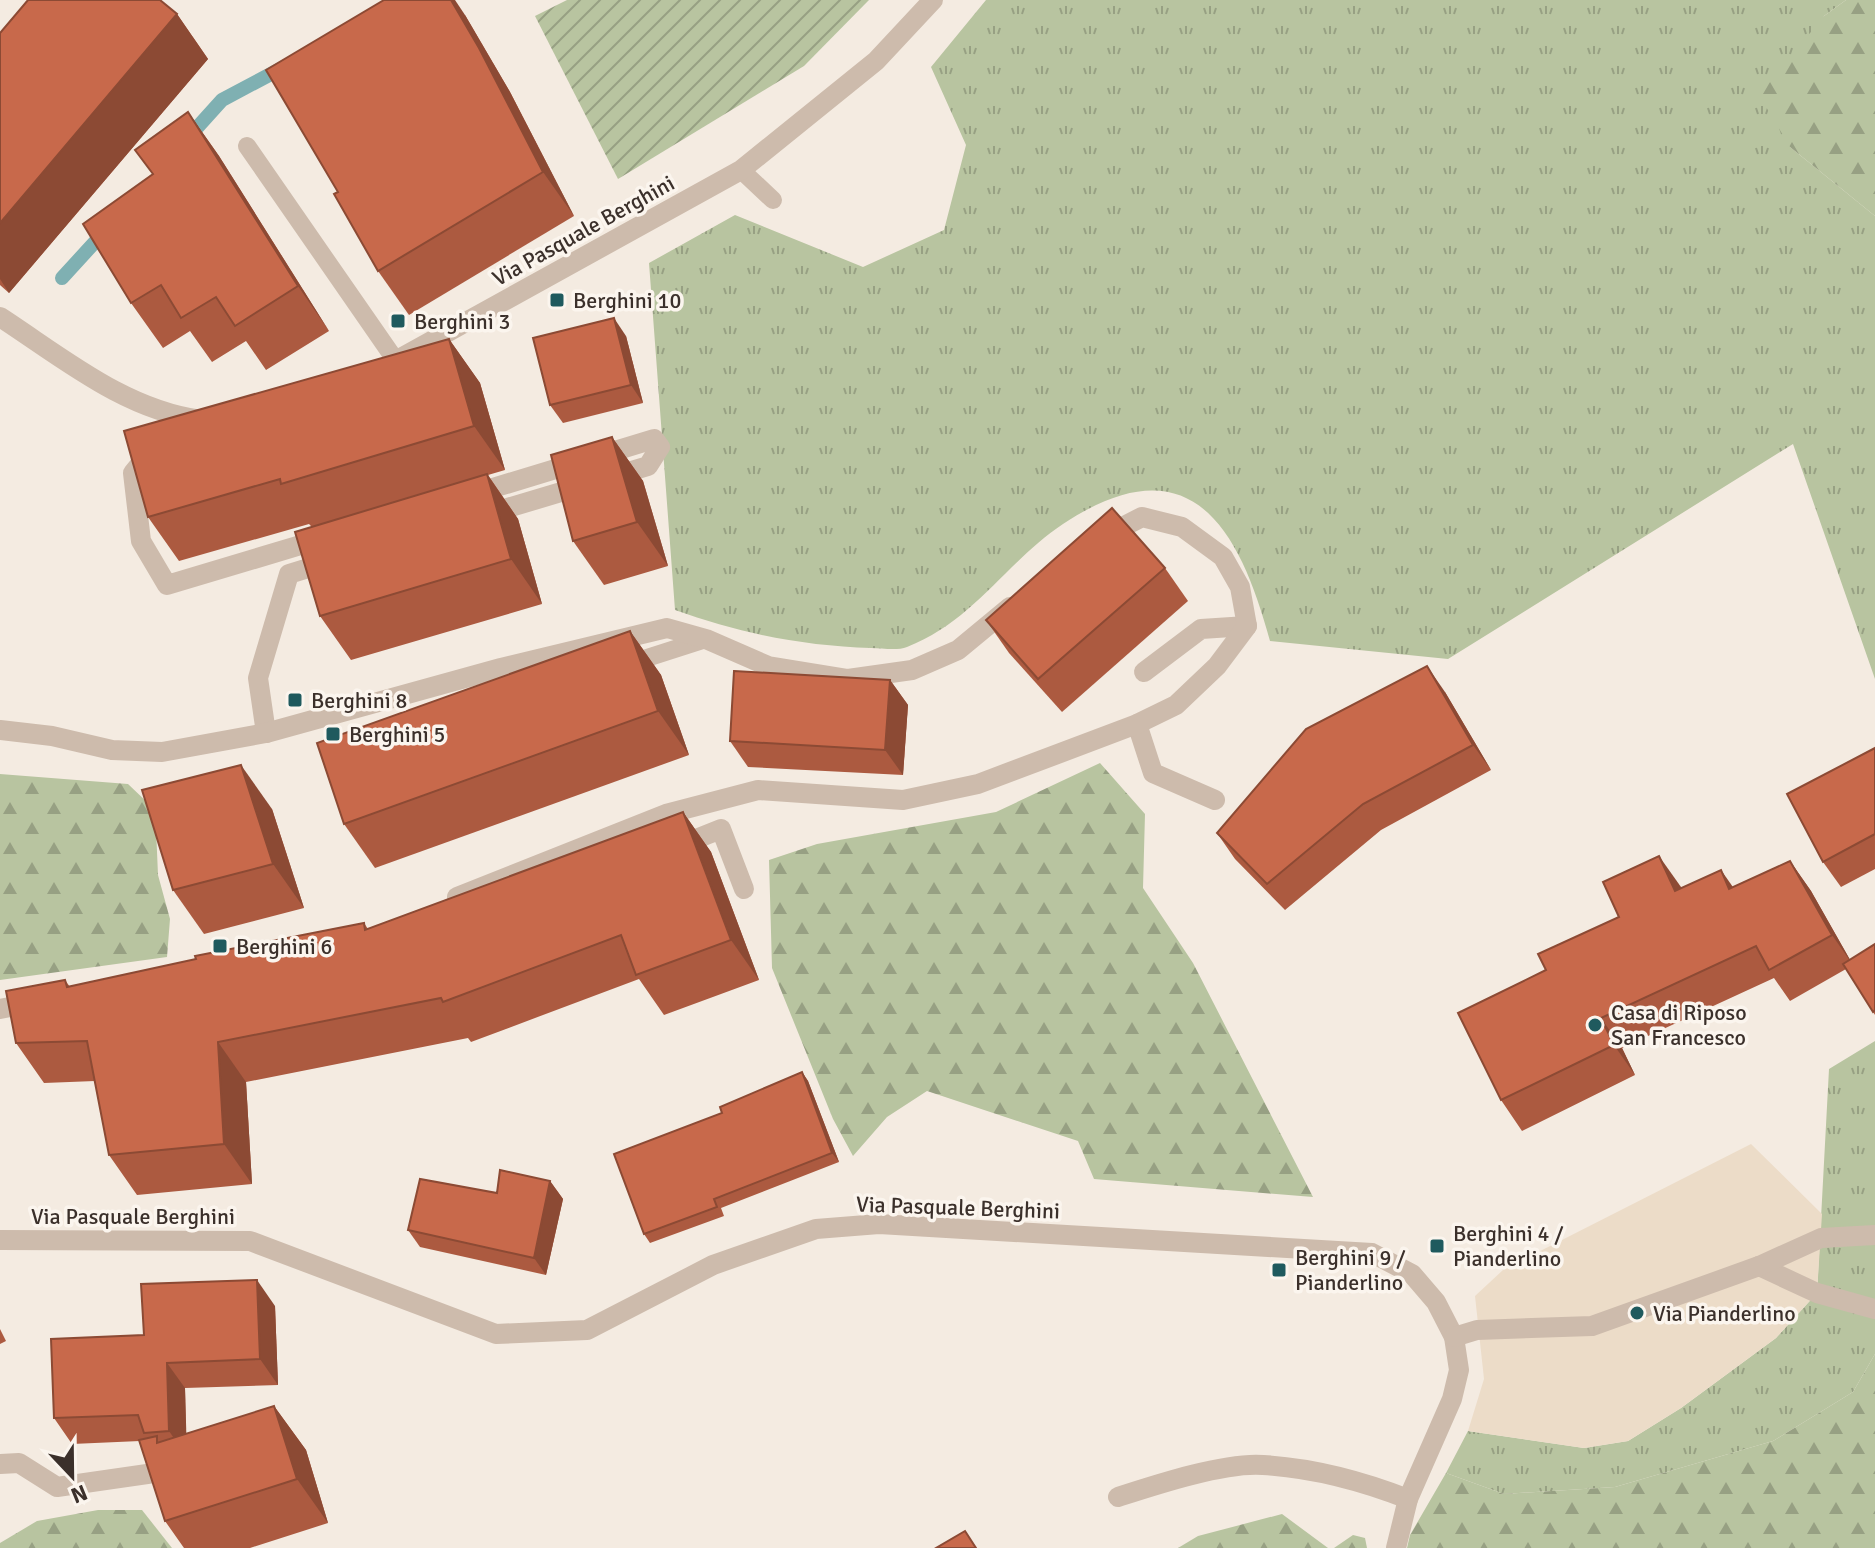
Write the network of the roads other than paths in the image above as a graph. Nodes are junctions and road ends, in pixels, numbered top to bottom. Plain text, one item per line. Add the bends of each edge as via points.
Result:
1 (933, 0) edge
2 (247, 146) dead end
3 (741, 170) junction
4 (773, 200) dead end
5 (0, 317) edge
6 (396, 361) junction
7 (373, 373) edge
8 (196, 442) edge
9 (172, 447) edge
10 (456, 499) edge
11 (468, 520) edge
12 (349, 531) edge
13 (1090, 545) edge
14 (349, 556) edge
15 (1026, 594) edge
16 (1247, 626) junction
17 (706, 639) junction
18 (1144, 672) dead end
19 (603, 673) edge
20 (1137, 724) junction
21 (0, 730) edge
22 (266, 733) junction
23 (1215, 800) dead end
24 (650, 857) edge
25 (744, 889) dead end
26 (443, 902) edge
27 (62, 998) edge
28 (0, 1009) edge
29 (1875, 1235) edge
30 (0, 1240) edge
31 (1759, 1266) junction
32 (1875, 1309) edge
33 (1454, 1337) junction
34 (0, 1464) edge
35 (182, 1469) edge
36 (1118, 1497) dead end
37 (1408, 1499) junction
38 (1396, 1548) edge

1 - 3 street, Via Pasquale Berghini via 876,61
2 - 6 lane
3 - 4 lane
3 - 6 street, Via Pasquale Berghini
5 - 8 street via 113,390 166,415 219,422
6 - 7 street, Via Pasquale Berghini
9 - 12 street via 148,452 133,473 141,541 167,585
10 - 11 street via 654,439 660,447 648,466
13 - 16 street via 1142,517 1182,527 1223,557 1240,587
14 - 22 street via 289,574 258,678
15 - 17 street via 958,650 912,670 848,679 768,666
16 - 18 street via 1201,629
16 - 20 street via 1217,666 1176,705
17 - 19 lane
17 - 22 street via 667,628
20 - 23 street via 1153,773
20 - 26 street via 978,784 903,800 758,790 666,814
21 - 22 street via 112,750 162,752
24 - 25 street via 721,829
27 - 28 street
29 - 31 street via 1821,1238
30 - 33 street, Via Pasquale Berghini via 250,1241 496,1334 587,1330 713,1265 816,1229 879,1224 1372,1253 1412,1274 1436,1302
31 - 32 street via 1817,1293
31 - 33 street via 1592,1326 1477,1330
33 - 37 street, Via Pasquale Berghini via 1459,1370 1452,1399
34 - 35 street via 19,1463 57,1487
36 - 37 street via 1170,1480 1261,1464 1357,1480
37 - 38 street, Via Pasquale Berghini

